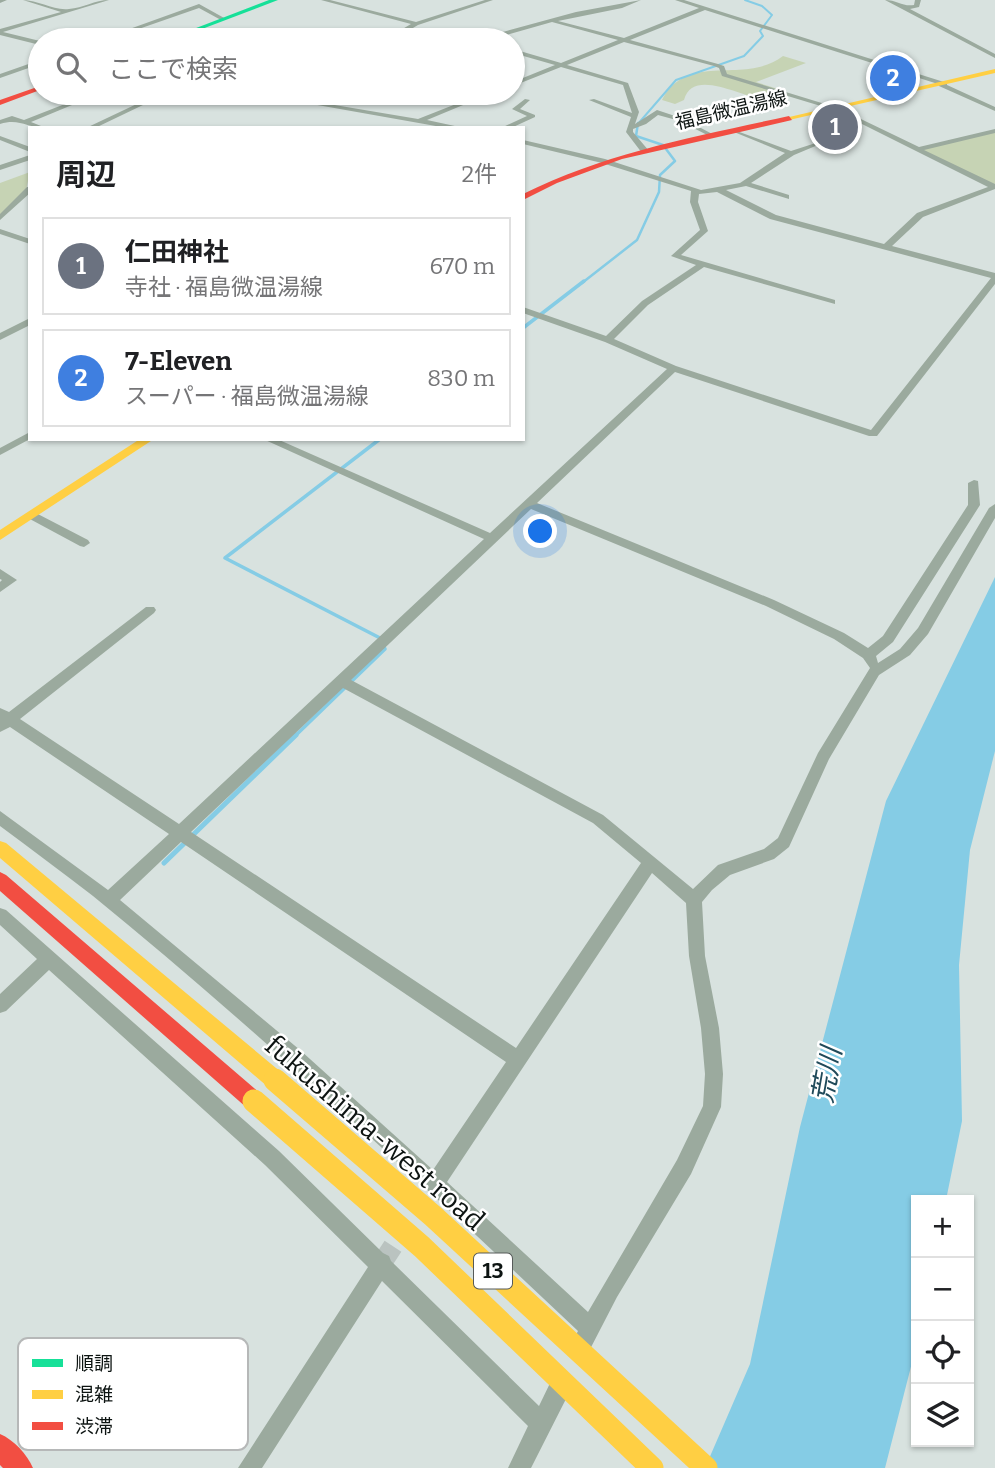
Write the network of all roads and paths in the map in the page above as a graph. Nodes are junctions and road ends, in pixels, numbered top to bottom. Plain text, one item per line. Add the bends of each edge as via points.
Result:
1 (26, 0) edge
2 (106, 0) edge
3 (275, 0) edge
4 (324, 0) edge
5 (490, 0) edge
6 (638, 0) edge
7 (678, 0) edge
8 (888, 0) edge
9 (918, 0) edge
10 (703, 9) junction
11 (903, 9) junction
12 (66, 12) junction
13 (223, 19) junction
14 (553, 21) junction
15 (416, 24) junction
16 (136, 28) edge
17 (201, 28) edge
18 (409, 28) edge
19 (525, 28) edge
20 (0, 32) edge
21 (24, 39) junction
22 (28, 40) edge
23 (623, 40) junction
24 (0, 43) edge
25 (525, 54) edge
26 (995, 57) edge
27 (561, 65) junction
28 (28, 66) edge
29 (995, 71) edge
30 (0, 76) edge
31 (525, 78) edge
32 (943, 85) junction
33 (28, 92) edge
34 (592, 100) dead end
35 (0, 103) edge
36 (68, 105) edge
37 (138, 105) edge
38 (324, 105) edge
39 (459, 105) edge
40 (520, 105) edge
41 (836, 109) junction
42 (995, 109) edge
43 (634, 116) junction
44 (419, 121) junction
45 (0, 122) edge
46 (25, 122) junction
47 (37, 126) edge
48 (93, 126) edge
49 (409, 126) edge
50 (449, 126) edge
51 (509, 126) edge
52 (630, 128) junction
53 (736, 131) junction
54 (995, 131) edge
55 (713, 136) junction
56 (0, 138) edge
57 (823, 141) dead end
58 (525, 143) edge
59 (658, 148) junction
60 (28, 149) edge
61 (918, 149) junction
62 (791, 153) junction
63 (28, 158) edge
64 (600, 162) junction
65 (0, 168) edge
66 (745, 183) junction
67 (994, 187) edge
68 (695, 190) junction
69 (720, 190) junction
70 (28, 191) edge
71 (525, 196) edge
72 (786, 197) dead end
73 (0, 218) edge
74 (0, 231) edge
75 (28, 241) edge
76 (886, 247) junction
77 (703, 264) junction
78 (995, 277) edge
79 (832, 302) dead end
80 (525, 311) edge
81 (28, 322) edge
82 (16, 329) junction
83 (28, 334) edge
84 (0, 337) edge
85 (608, 340) junction
86 (673, 368) junction
87 (28, 436) edge
88 (145, 441) edge
89 (272, 441) edge
90 (0, 452) edge
91 (974, 483) dead end
92 (530, 503) junction
93 (995, 508) edge
94 (32, 515) junction
95 (0, 536) edge
96 (493, 539) junction
97 (84, 543) dead end
98 (0, 573) edge
99 (0, 588) edge
100 (150, 610) dead end
101 (872, 663) junction
102 (341, 681) junction
103 (3, 720) edge
104 (0, 817) edge
105 (179, 833) junction
106 (0, 848) edge
107 (651, 862) junction
108 (0, 880) edge
109 (109, 900) junction
110 (694, 900) junction
111 (0, 915) edge
112 (50, 958) junction
113 (0, 1005) edge
114 (519, 1060) junction
115 (435, 1184) junction
116 (382, 1263) junction
117 (590, 1328) junction
118 (541, 1423) junction
119 (0, 1447) edge
120 (19, 1468) edge
121 (249, 1468) edge
122 (519, 1468) edge
123 (652, 1468) edge
124 (706, 1468) edge

1 - 12 street
2 - 12 street
3 - 13 main road
4 - 15 street
5 - 15 street
6 - 14 street
7 - 10 street
8 - 11 street
9 - 11 street via 917,6
10 - 23 street
10 - 32 street
11 - 26 street
12 - 20 street
13 - 16 street via 199,6
13 - 17 main road
14 - 19 street
14 - 23 street
15 - 18 street
20 - 21 street
21 - 22 street
21 - 24 street
23 - 27 street
23 - 41 street via 716,65 724,75
25 - 27 street
27 - 31 street
27 - 43 street via 626,84
28 - 30 street
29 - 32 main road, 福島微温湯線
32 - 41 main road, 福島微温湯線
32 - 42 street
33 - 35 main road
34 - 43 street
36 - 46 street
37 - 48 street
38 - 44 street
39 - 44 street
40 - 51 street via 515,109 533,116
41 - 53 main road, 福島微温湯線
41 - 61 street
43 - 52 street
44 - 49 street
44 - 50 street
45 - 46 street via 12,118
46 - 47 street
52 - 55 street via 657,113
52 - 59 street via 634,140
53 - 55 main road, 福島微温湯線
53 - 62 street
54 - 61 street
55 - 59 main road, 福島微温湯線
56 - 60 street
57 - 62 street
58 - 64 street
59 - 64 main road, 福島微温湯線
61 - 67 street
62 - 66 street
63 - 65 street
64 - 68 street
64 - 71 main road, 福島微温湯線
66 - 69 street
66 - 72 street
67 - 76 street via 920,215
68 - 69 street
68 - 77 street via 694,202 704,231 675,256
69 - 76 street via 773,217
70 - 73 street
74 - 75 street
76 - 78 street
77 - 79 street
77 - 85 street via 645,303
78 - 86 street via 873,434
80 - 85 street
81 - 82 street
82 - 83 street
82 - 84 street
85 - 86 street
86 - 92 street
87 - 90 street
88 - 94 main road
89 - 96 street
91 - 101 street via 974,505
92 - 96 street
92 - 101 street via 770,603 848,641
93 - 101 street via 923,631 905,652
94 - 95 main road
94 - 97 street
96 - 102 street
98 - 99 street via 11,580
100 - 103 street
101 - 110 street via 784,842 769,854 724,870
102 - 105 street
102 - 107 street via 598,819
103 - 105 street
104 - 109 street
105 - 109 street
105 - 114 street
106 - 124 main road, fukushima-west road / 13, bridge via 433,1216
107 - 110 street
107 - 114 street
108 - 123 main road, 13, bridge via 422,1247
109 - 115 street
110 - 117 street via 696,956 711,1039 712,1107 684,1167
111 - 112 street
112 - 113 street
112 - 116 street
114 - 115 street
115 - 117 street
116 - 118 street
116 - 121 street
117 - 118 street
118 - 122 street
119 - 120 main road

